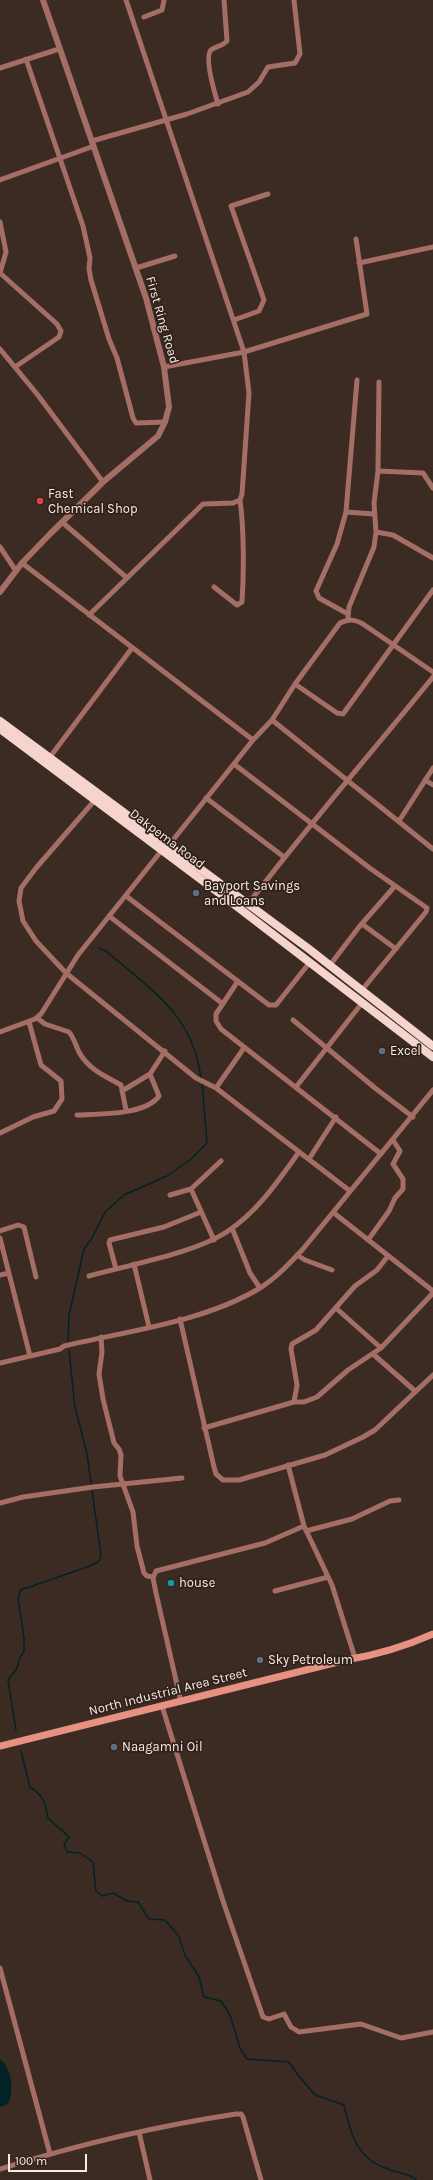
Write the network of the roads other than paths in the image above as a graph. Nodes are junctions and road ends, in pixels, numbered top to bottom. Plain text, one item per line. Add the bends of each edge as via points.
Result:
1 (43, 0) edge
2 (126, 0) edge
3 (164, 0) edge
4 (224, 0) edge
5 (294, 0) edge
6 (144, 17) dead end
7 (59, 49) junction
8 (26, 59) junction
9 (0, 68) edge
10 (218, 104) junction
11 (167, 120) junction
12 (93, 143) junction
13 (59, 159) junction
14 (0, 180) edge
15 (268, 194) dead end
16 (0, 222) edge
17 (356, 239) dead end
18 (433, 247) edge
19 (175, 256) dead end
20 (359, 263) junction
21 (136, 268) junction
22 (0, 273) edge
23 (234, 320) junction
24 (0, 349) edge
25 (244, 352) junction
26 (15, 367) junction
27 (164, 368) junction
28 (357, 380) dead end
29 (379, 382) dead end
30 (166, 422) junction
31 (378, 471) junction
32 (102, 482) junction
33 (433, 488) edge
34 (240, 500) junction
35 (346, 512) junction
36 (374, 514) junction
37 (62, 522) junction
38 (376, 532) junction
39 (0, 547) edge
40 (433, 558) edge
41 (22, 563) junction
42 (16, 571) junction
43 (127, 578) junction
44 (214, 587) dead end
45 (433, 590) edge
46 (0, 592) edge
47 (431, 597) edge
48 (348, 614) junction
49 (89, 615) junction
50 (348, 620) junction
51 (394, 644) junction
52 (132, 648) junction
53 (433, 672) edge
54 (433, 677) edge
55 (295, 684) junction
56 (272, 720) junction
57 (0, 721) edge
58 (0, 729) edge
59 (252, 740) junction
60 (50, 757) junction
61 (234, 764) junction
62 (433, 768) edge
63 (348, 780) junction
64 (425, 780) junction
65 (433, 785) edge
66 (206, 798) junction
67 (95, 800) junction
68 (399, 821) junction
69 (311, 823) junction
70 (169, 845) junction
71 (433, 849) edge
72 (162, 850) junction
73 (284, 857) junction
74 (395, 886) junction
75 (126, 896) junction
76 (248, 904) junction
77 (109, 916) junction
78 (362, 924) junction
79 (396, 949) junction
80 (310, 962) junction
81 (330, 965) junction
82 (66, 973) junction
83 (238, 981) junction
84 (362, 990) junction
85 (362, 1003) junction
86 (223, 1004) junction
87 (37, 1018) junction
88 (294, 1020) dead end
89 (29, 1022) junction
90 (0, 1032) edge
91 (433, 1046) edge
92 (327, 1047) junction
93 (244, 1048) junction
94 (164, 1051) junction
95 (433, 1057) edge
96 (150, 1074) junction
97 (296, 1087) junction
98 (216, 1088) junction
99 (122, 1091) junction
100 (432, 1094) edge
101 (126, 1110) junction
102 (77, 1115) dead end
103 (336, 1117) junction
104 (413, 1117) junction
105 (0, 1133) edge
106 (393, 1140) junction
107 (299, 1152) junction
108 (381, 1154) junction
109 (309, 1159) junction
110 (221, 1161) dead end
111 (191, 1189) junction
112 (350, 1191) junction
113 (170, 1195) dead end
114 (201, 1212) junction
115 (334, 1213) junction
116 (232, 1228) junction
117 (0, 1231) edge
118 (0, 1238) edge
119 (214, 1240) junction
120 (368, 1240) junction
121 (297, 1255) junction
122 (388, 1256) junction
123 (134, 1264) junction
124 (116, 1269) junction
125 (332, 1270) dead end
126 (9, 1273) junction
127 (0, 1275) edge
128 (89, 1276) dead end
129 (36, 1277) dead end
130 (260, 1288) junction
131 (433, 1292) edge
132 (337, 1309) junction
133 (180, 1320) junction
134 (149, 1327) junction
135 (101, 1337) junction
136 (381, 1348) junction
137 (373, 1354) junction
138 (30, 1356) junction
139 (0, 1363) edge
140 (433, 1375) edge
141 (415, 1391) junction
142 (294, 1402) junction
143 (204, 1428) junction
144 (288, 1465) junction
145 (182, 1478) dead end
146 (121, 1484) junction
147 (398, 1500) dead end
148 (0, 1503) edge
149 (304, 1526) junction
150 (306, 1531) junction
151 (153, 1576) junction
152 (328, 1577) junction
153 (275, 1591) dead end
154 (433, 1634) edge
155 (355, 1658) junction
156 (181, 1702) junction
157 (162, 1706) junction
158 (0, 1746) edge
159 (0, 1968) edge
160 (433, 2032) edge
161 (139, 2132) junction
162 (50, 2154) junction
163 (0, 2169) edge
164 (150, 2180) edge
165 (261, 2180) edge

1 - 7 street, First Ring Road
2 - 11 street
3 - 6 street via 162,10
4 - 10 street via 227,42 212,49 208,54
5 - 10 street via 300,47 299,60 295,63 268,67 259,82 248,92
7 - 8 street
7 - 12 street, First Ring Road
8 - 9 street
8 - 13 street
10 - 11 street
11 - 12 street
11 - 23 street
12 - 13 street
12 - 21 street, First Ring Road
13 - 14 street
13 - 30 street via 83,226 90,258 91,280 117,358 133,418 136,422
15 - 23 street via 231,206 264,300 259,311
16 - 22 street via 6,252
17 - 20 street
18 - 20 street
19 - 21 street
20 - 25 street via 367,314
21 - 27 street, First Ring Road
22 - 26 street via 57,324 61,331 59,337
23 - 25 street
24 - 26 street
25 - 27 street
25 - 34 street via 249,393
26 - 32 street
27 - 30 street, First Ring Road via 169,396
28 - 35 street
29 - 31 street
30 - 32 street, First Ring Road via 158,436
31 - 33 street via 423,473
31 - 36 street
32 - 37 street, First Ring Road
34 - 43 street via 233,503 203,504
34 - 44 street via 242,602 237,605
35 - 36 street
35 - 48 street via 337,544 316,591 318,598
36 - 38 street
37 - 41 street, First Ring Road
37 - 43 street
38 - 40 street via 393,535
38 - 48 street via 374,547
39 - 42 street
41 - 42 street, First Ring Road
41 - 49 street
42 - 46 street, First Ring Road
43 - 49 street
45 - 47 street
47 - 51 street
48 - 50 street
49 - 52 street
50 - 51 street via 359,622
50 - 55 street via 340,623 334,630
51 - 53 street
51 - 55 street via 343,714 337,713
52 - 59 street
52 - 60 street
54 - 63 street
55 - 56 street
56 - 59 street
56 - 63 street
57 - 60 highway, Dakpema Road
58 - 67 highway, Dakpema Road
59 - 61 street
60 - 70 highway, Dakpema Road
61 - 66 street
61 - 69 street
62 - 64 street
63 - 68 street
63 - 69 street
64 - 65 street
64 - 68 street
66 - 70 street
66 - 73 street
67 - 72 highway, Dakpema Road
67 - 82 street via 36,868 18,897 26,927
68 - 71 street
69 - 73 street
69 - 74 street
70 - 76 highway, Dakpema Road
72 - 75 street
72 - 80 highway, Dakpema Road
73 - 76 street
74 - 78 street
74 - 79 street via 427,909
75 - 77 street
75 - 83 street
76 - 81 highway, Dakpema Road
77 - 82 street
77 - 86 street
78 - 79 street
78 - 81 street
79 - 84 street
80 - 83 street via 273,1006
80 - 85 highway, Dakpema Road
81 - 84 highway, Dakpema Road
82 - 87 street via 46,1008
82 - 94 street
83 - 86 street
84 - 91 highway, Dakpema Road
85 - 92 street
85 - 95 highway, Dakpema Road
86 - 93 street via 216,1014 217,1024 220,1030
87 - 89 street
87 - 99 street via 45,1024 71,1033 84,1059 100,1074 121,1084
88 - 92 street
89 - 90 street
89 - 105 street via 41,1065 60,1081 61,1102 54,1111 33,1117
92 - 97 street
92 - 104 street via 370,1085
93 - 97 street
93 - 98 street
94 - 96 street
94 - 98 street via 196,1078
96 - 99 street
96 - 101 street via 159,1093 158,1098 146,1106
97 - 103 street
98 - 107 street
99 - 101 street
100 - 104 street
101 - 102 street
103 - 108 street
103 - 109 street
104 - 106 street
106 - 108 street
106 - 120 street via 400,1151 394,1166 404,1185
107 - 109 street
107 - 116 street via 248,1216
108 - 112 street
109 - 112 street
110 - 111 street
111 - 113 street
111 - 114 street
112 - 115 street
114 - 119 street
114 - 124 street via 164,1227 110,1240
115 - 120 street
115 - 121 street
116 - 119 street
116 - 130 street via 250,1273
117 - 129 street via 24,1227
118 - 126 street
119 - 123 street
120 - 122 street
121 - 125 street
121 - 130 street
122 - 131 street
122 - 132 street via 377,1270 355,1286
123 - 124 street
123 - 134 street
124 - 128 street
126 - 127 street
126 - 138 street
130 - 133 street
131 - 136 street
132 - 136 street
132 - 142 street via 316,1330 291,1346 297,1385
133 - 134 street
133 - 143 street
134 - 135 street
135 - 138 street
135 - 146 street via 99,1374 114,1443 121,1455
136 - 137 street
137 - 141 street
137 - 142 street via 348,1370 317,1397 304,1402
138 - 139 street
140 - 141 street
141 - 144 street via 369,1434 325,1455
142 - 143 street
143 - 144 street via 216,1474 223,1480 239,1480
144 - 149 street
145 - 146 street via 149,1479
146 - 148 street via 23,1497
146 - 151 street via 133,1512 137,1546 144,1573
147 - 150 street via 390,1501 352,1519
149 - 150 street
149 - 151 street via 265,1543 157,1570
150 - 152 street
151 - 156 street
152 - 153 street
152 - 155 street via 342,1612
154 - 155 main road, North Industrial Area Street via 407,1646
155 - 156 main road, North Industrial Area Street
156 - 157 main road, North Industrial Area Street
157 - 158 main road, North Industrial Area Street
157 - 160 street via 223,1901 263,2017 269,2019 284,2014 291,2027 299,2032 361,2024 401,2038
159 - 162 street
161 - 162 street
161 - 164 street
161 - 165 street via 241,2114
162 - 163 street

